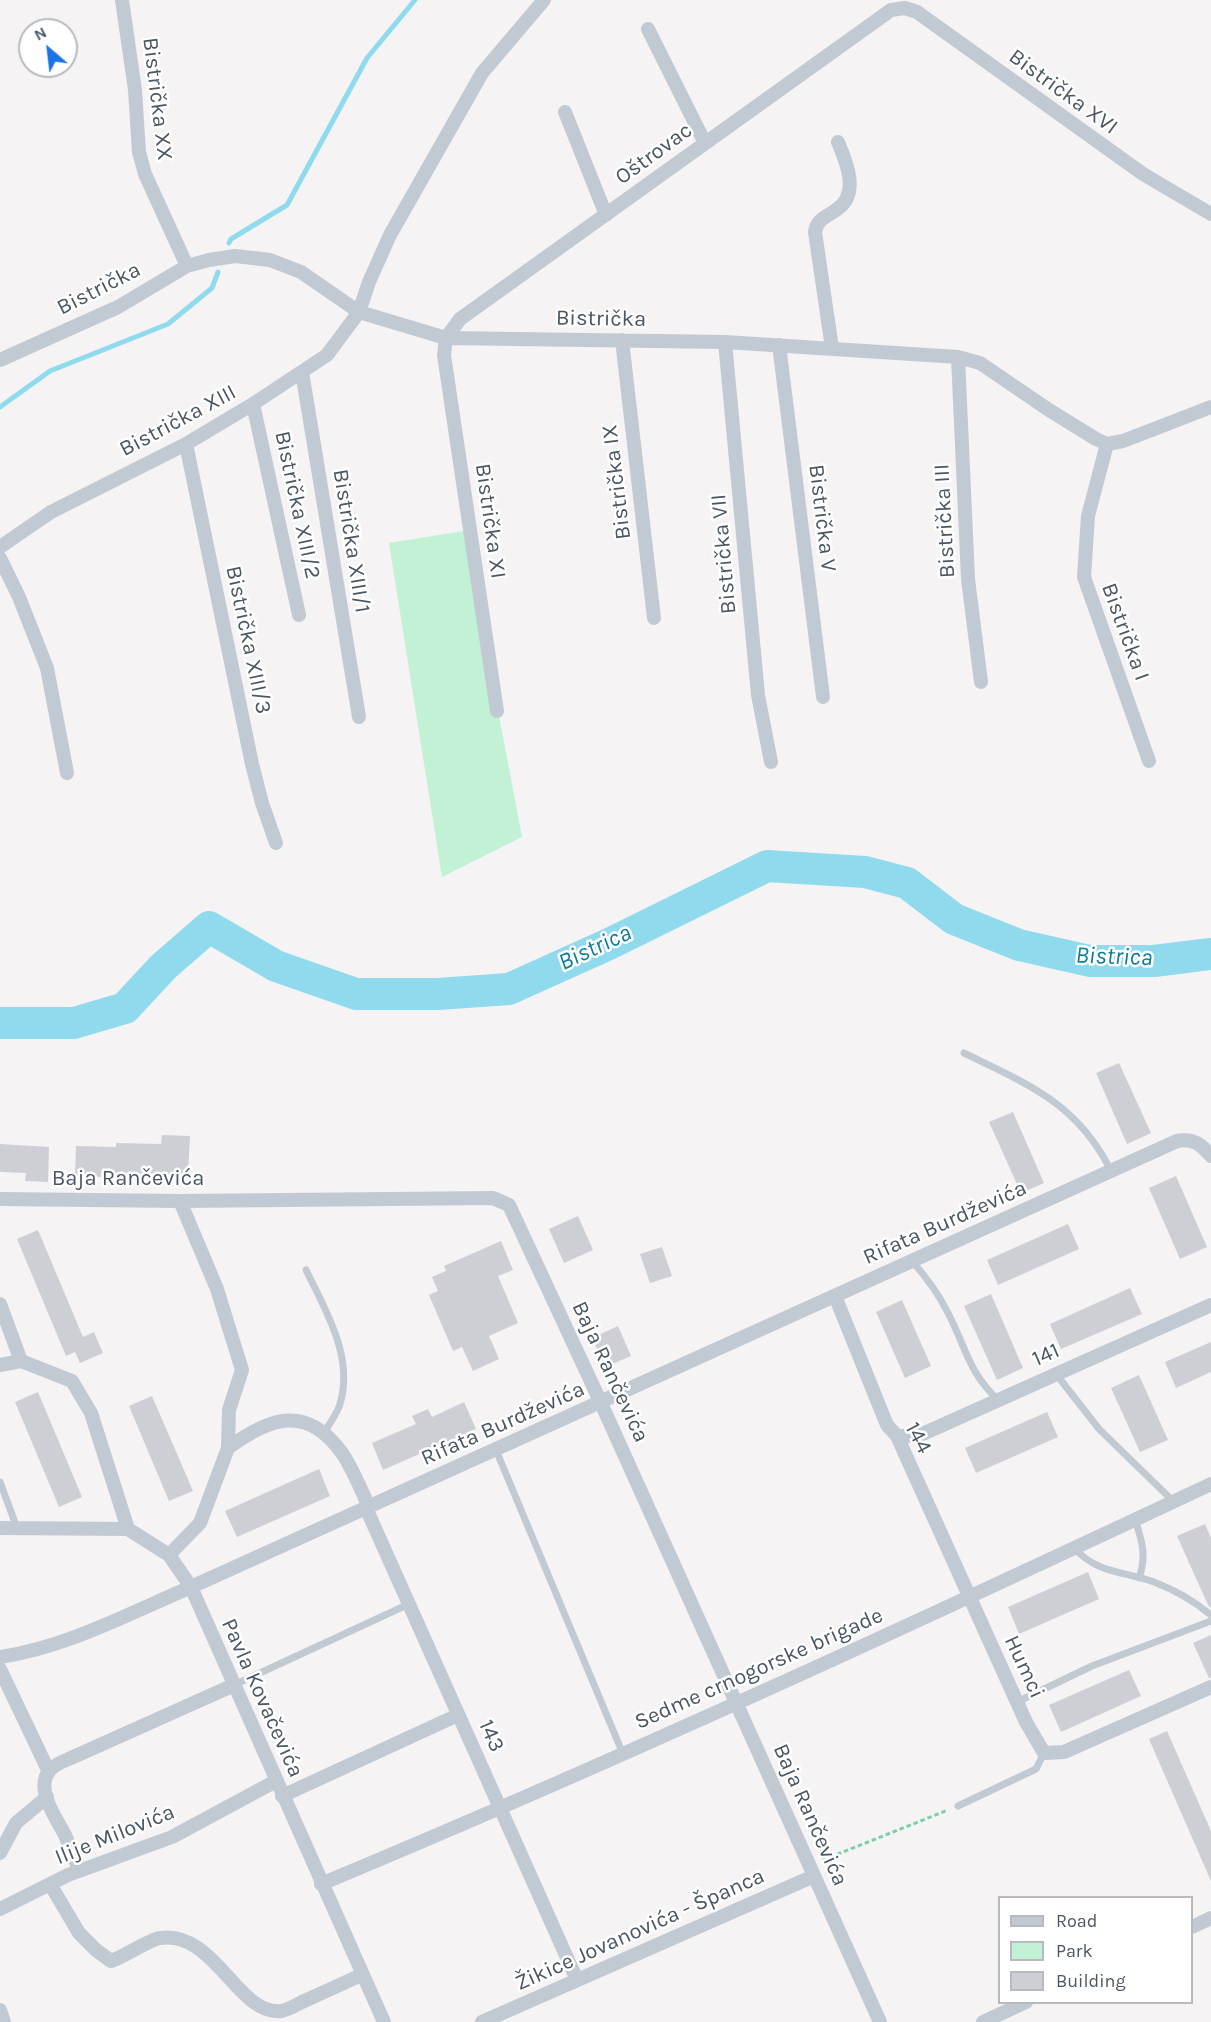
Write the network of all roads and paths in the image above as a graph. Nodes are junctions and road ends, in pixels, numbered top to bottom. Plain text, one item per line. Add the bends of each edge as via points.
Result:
1 (122, 0) edge
2 (544, 0) edge
3 (891, 10) joint
4 (648, 28) dead end
5 (565, 112) dead end
6 (838, 142) dead end
7 (705, 143) junction
8 (1211, 214) edge
9 (606, 215) junction
10 (188, 266) junction
11 (359, 312) junction
12 (446, 338) junction
13 (622, 340) junction
14 (725, 342) junction
15 (779, 345) junction
16 (832, 348) junction
17 (958, 357) junction
18 (0, 360) edge
19 (302, 372) junction
20 (253, 404) junction
21 (1211, 407) edge
22 (186, 444) junction
23 (1107, 444) junction
24 (0, 547) edge
25 (0, 558) edge
26 (299, 615) dead end
27 (654, 618) dead end
28 (981, 682) dead end
29 (823, 697) dead end
30 (497, 711) dead end
31 (359, 717) dead end
32 (1149, 760) dead end
33 (771, 762) dead end
34 (67, 773) dead end
35 (276, 843) dead end
36 (964, 1053) dead end
37 (1211, 1156) edge
38 (1112, 1171) junction
39 (0, 1199) edge
40 (180, 1201) junction
41 (912, 1261) junction
42 (306, 1270) dead end
43 (835, 1296) junction
44 (0, 1304) edge
45 (1211, 1305) edge
46 (21, 1361) junction
47 (0, 1365) edge
48 (1056, 1374) junction
49 (998, 1400) junction
50 (601, 1403) junction
51 (324, 1433) junction
52 (897, 1436) junction
53 (228, 1448) junction
54 (496, 1450) junction
55 (0, 1482) edge
56 (1211, 1484) edge
57 (1173, 1501) junction
58 (367, 1508) junction
59 (1135, 1519) junction
60 (0, 1528) edge
61 (17, 1528) junction
62 (128, 1529) junction
63 (1074, 1548) junction
64 (169, 1555) junction
65 (1138, 1578) junction
66 (191, 1587) junction
67 (969, 1597) junction
68 (409, 1604) junction
69 (1211, 1615) edge
70 (1211, 1621) edge
71 (0, 1657) edge
72 (0, 1669) edge
73 (234, 1685) junction
74 (1211, 1687) edge
75 (736, 1702) junction
76 (1017, 1702) junction
77 (458, 1715) junction
78 (1044, 1753) junction
79 (623, 1754) junction
80 (49, 1772) junction
81 (276, 1781) junction
82 (282, 1796) junction
83 (47, 1797) junction
84 (958, 1806) joint
85 (501, 1809) junction
86 (4, 1833) edge
87 (0, 1853) edge
88 (79, 1870) junction
89 (812, 1870) junction
90 (50, 1884) junction
91 (321, 1884) junction
92 (0, 1909) edge
93 (1211, 1918) edge
94 (1193, 1926) edge
95 (361, 1975) junction
96 (577, 1980) junction
97 (1022, 2004) edge
98 (0, 2010) edge
99 (4, 2022) edge
100 (384, 2022) edge
101 (482, 2022) edge
102 (880, 2022) edge
103 (982, 2022) edge

1 - 10 street, Bistrička XX via 139,152
2 - 11 street, Bistrička XIII via 482,73 390,235
3 - 7 street, Oštrovac
3 - 8 street, Bistrička XVI via 917,12 1143,174
4 - 7 street
5 - 9 street
6 - 16 street via 850,188 847,200 816,224 815,232
7 - 9 street, Oštrovac
9 - 12 street, Oštrovac via 460,319
10 - 11 street, Bistrička via 236,256 270,260 301,272
10 - 18 street, Bistrička via 118,307
11 - 12 street, Bistrička
11 - 19 street, Bistrička XIII via 327,355
12 - 13 street, Bistrička
12 - 30 street, Bistrička XI via 444,355
13 - 14 street, Bistrička
13 - 27 street, Bistrička IX
14 - 15 street, Bistrička
14 - 33 street, Bistrička VII via 758,695
15 - 16 street, Bistrička
15 - 29 street, Bistrička V
16 - 17 street, Bistrička
17 - 23 street, Bistrička via 980,363
17 - 28 street, Bistrička III via 968,579
19 - 20 street, Bistrička XIII
19 - 31 street, Bistrička XIII/1
20 - 22 street, Bistrička XIII
20 - 26 street, Bistrička XIII/2
21 - 23 street
22 - 24 street, Bistrička XIII via 51,512
22 - 35 street, Bistrička XIII/3 via 252,764
23 - 32 street, Bistrička I via 1088,516 1084,577
25 - 34 street via 47,668
36 - 38 lane via 1057,1102 1087,1131
37 - 38 street, Rifata Burdževića via 1201,1145 1186,1139
38 - 41 street, Rifata Burdževića
39 - 40 street, Baja Rančevića
40 - 50 street, Baja Rančevića via 493,1198 509,1205
40 - 53 street via 217,1289 242,1371 229,1410
41 - 43 street, Rifata Burdževića
41 - 49 lane via 947,1310 978,1378
42 - 51 lane via 340,1347 343,1364 340,1407
43 - 50 street, Rifata Burdževića
43 - 52 street, 144 via 887,1425
44 - 46 street
45 - 48 street, 141
46 - 47 street
46 - 62 street via 72,1381 91,1413
48 - 49 street, 141
48 - 57 lane via 1099,1428
49 - 52 street, 141 via 918,1436
50 - 54 street, Rifata Burdževića
50 - 75 street, Baja Rančevića
51 - 53 street via 306,1423 286,1419 266,1424
51 - 58 street, 143 via 343,1454
52 - 67 street, 144
53 - 64 street via 200,1523
54 - 58 street, Rifata Burdževića
54 - 79 lane
55 - 61 lane
56 - 57 street, Sedme crnogorske brigade
57 - 59 street, Sedme crnogorske brigade
58 - 66 street, Rifata Burdževića
58 - 68 street, 143
59 - 63 street, Sedme crnogorske brigade
59 - 65 lane via 1144,1549
60 - 61 street
61 - 62 street
62 - 64 street, Pavla Kovačevića
63 - 65 lane via 1099,1568
63 - 67 street, Sedme crnogorske brigade
64 - 66 street, Pavla Kovačevića
65 - 69 lane via 1169,1588
66 - 71 street, Rifata Burdževića via 57,1645
66 - 73 street, Pavla Kovačevića
67 - 75 street, Sedme crnogorske brigade
67 - 76 street, Humci
68 - 73 lane
68 - 77 street, 143
70 - 76 lane via 1092,1666
72 - 80 street
73 - 80 street via 70,1758
73 - 81 street, Pavla Kovačevića
74 - 78 street via 1064,1752
75 - 79 street, Sedme crnogorske brigade
75 - 89 street, Baja Rančevića
76 - 78 street, Humci
77 - 82 street
77 - 85 street, 143
78 - 84 lane via 1036,1769
79 - 85 street, Sedme crnogorske brigade
80 - 83 street
81 - 82 street, Pavla Kovačevića
81 - 88 street, Ilije Milovića via 172,1837
82 - 91 street, Pavla Kovačevića
83 - 86 street
83 - 88 street
84 - 89 path
85 - 91 street, Sedme crnogorske brigade
85 - 96 street, 143
86 - 87 street
88 - 90 street, Ilije Milovića
89 - 96 street, Žikice Jovanovića - Španca
89 - 102 street, Baja Rančevića
90 - 92 street, Ilije Milovića
90 - 95 street via 79,1933 111,1961 159,1938 177,1938 196,1946 223,1969 252,2003 266,2010 282,2011
91 - 95 street, Pavla Kovačevića
93 - 94 street
95 - 100 street, Pavla Kovačevića
96 - 101 street, Žikice Jovanovića - Španca
97 - 103 street
98 - 99 street

